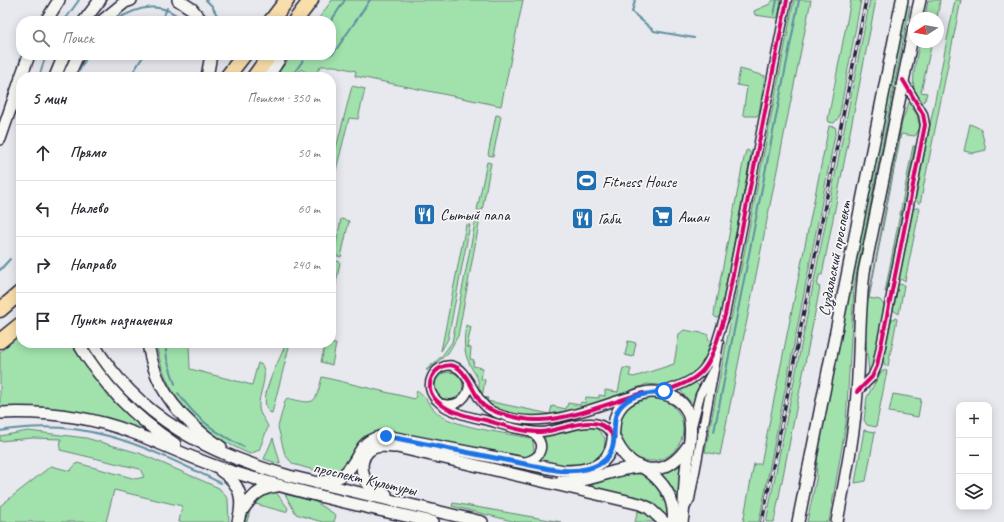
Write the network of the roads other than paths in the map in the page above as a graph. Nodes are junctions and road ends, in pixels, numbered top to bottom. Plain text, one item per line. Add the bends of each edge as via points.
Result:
1 (59, 0) edge
2 (100, 0) edge
3 (131, 0) edge
4 (178, 0) edge
5 (287, 0) edge
6 (311, 0) edge
7 (317, 0) edge
8 (787, 0) edge
9 (902, 0) edge
10 (920, 0) edge
11 (917, 12) edge
12 (49, 16) edge
13 (88, 16) edge
14 (108, 16) edge
15 (198, 16) edge
16 (275, 16) edge
17 (299, 16) edge
18 (307, 16) edge
19 (910, 48) edge
20 (27, 60) edge
21 (62, 60) edge
22 (76, 60) edge
23 (210, 60) edge
24 (240, 60) edge
25 (266, 60) edge
26 (279, 60) edge
27 (23, 72) edge
28 (57, 72) edge
29 (70, 72) edge
30 (208, 72) edge
31 (231, 72) edge
32 (258, 72) edge
33 (271, 72) edge
34 (903, 80) junction
35 (16, 92) edge
36 (0, 139) edge
37 (16, 296) edge
38 (0, 310) edge
39 (16, 328) edge
40 (720, 330) junction
41 (0, 341) edge
42 (81, 348) edge
43 (96, 348) edge
44 (149, 348) edge
45 (715, 368) junction
46 (468, 383) junction
47 (659, 392) junction
48 (857, 392) junction
49 (643, 393) junction
50 (437, 401) junction
51 (0, 413) edge
52 (692, 427) junction
53 (530, 432) junction
54 (614, 436) junction
55 (690, 443) junction
56 (194, 457) junction
57 (241, 461) junction
58 (206, 462) junction
59 (522, 462) junction
60 (641, 468) junction
61 (542, 481) junction
62 (317, 483) junction
63 (279, 486) junction
64 (402, 503) junction
65 (239, 517) edge
66 (682, 517) edge
67 (410, 519) edge
68 (433, 522) edge
69 (482, 522) edge
70 (664, 522) edge
71 (673, 522) edge
72 (798, 522) edge
73 (837, 522) edge

1 - 12 main road
2 - 13 main road
3 - 14 main road
4 - 15 main road
5 - 16 highway
6 - 17 highway
7 - 18 main road
8 - 40 street via 726,312
9 - 72 main road, Суздальский проспект
10 - 11 main road
19 - 34 main road, Суздальский проспект
20 - 27 main road
21 - 28 main road
22 - 29 main road
23 - 30 main road
24 - 31 highway
25 - 32 highway
26 - 33 main road
34 - 48 main road, Суздальский проспект via 864,272 860,305
34 - 48 street via 923,114 925,125 877,366 872,377
35 - 36 main road
37 - 38 highway
39 - 41 highway
40 - 45 street
40 - 47 street via 709,362 703,371 686,384
42 - 56 main road via 116,397 156,432
43 - 57 main road via 134,395 170,426 193,440
44 - 57 main road via 158,379 175,408 200,433
45 - 52 street via 700,395
45 - 66 street via 690,498
46 - 49 street via 482,404 490,410 530,420 559,417
46 - 50 street via 466,394 459,402 448,405
46 - 50 street via 464,373 458,368 440,368 432,376 430,384 432,395
47 - 49 main road
47 - 52 main road via 673,398 685,408
48 - 73 main road, Суздальский проспект via 849,462
49 - 54 main road via 623,404 613,425
50 - 53 street via 456,412
51 - 56 main road via 34,412 86,418 131,432
52 - 55 main road
53 - 54 street via 592,423 603,425
53 - 59 street via 536,435 541,443 540,452 534,460
54 - 59 main road via 609,455 590,468 564,471
54 - 60 main road via 625,457
55 - 60 main road via 676,461 654,469
55 - 66 main road
56 - 58 main road, проспект Культуры
57 - 62 main road, проспект Культуры
58 - 63 main road, проспект Культуры
58 - 65 main road via 235,483 241,502
59 - 62 main road via 382,436 362,447 344,474
60 - 61 main road via 619,469 577,481
60 - 71 main road via 660,481 671,497
61 - 64 main road via 397,447 381,446 370,450 362,462 365,479 372,488
61 - 70 main road via 640,504 658,514
62 - 64 main road, проспект Культуры
63 - 65 main road via 267,487 253,495
63 - 67 main road, проспект Культуры
64 - 69 main road, проспект Культуры
67 - 68 main road, проспект Культуры

